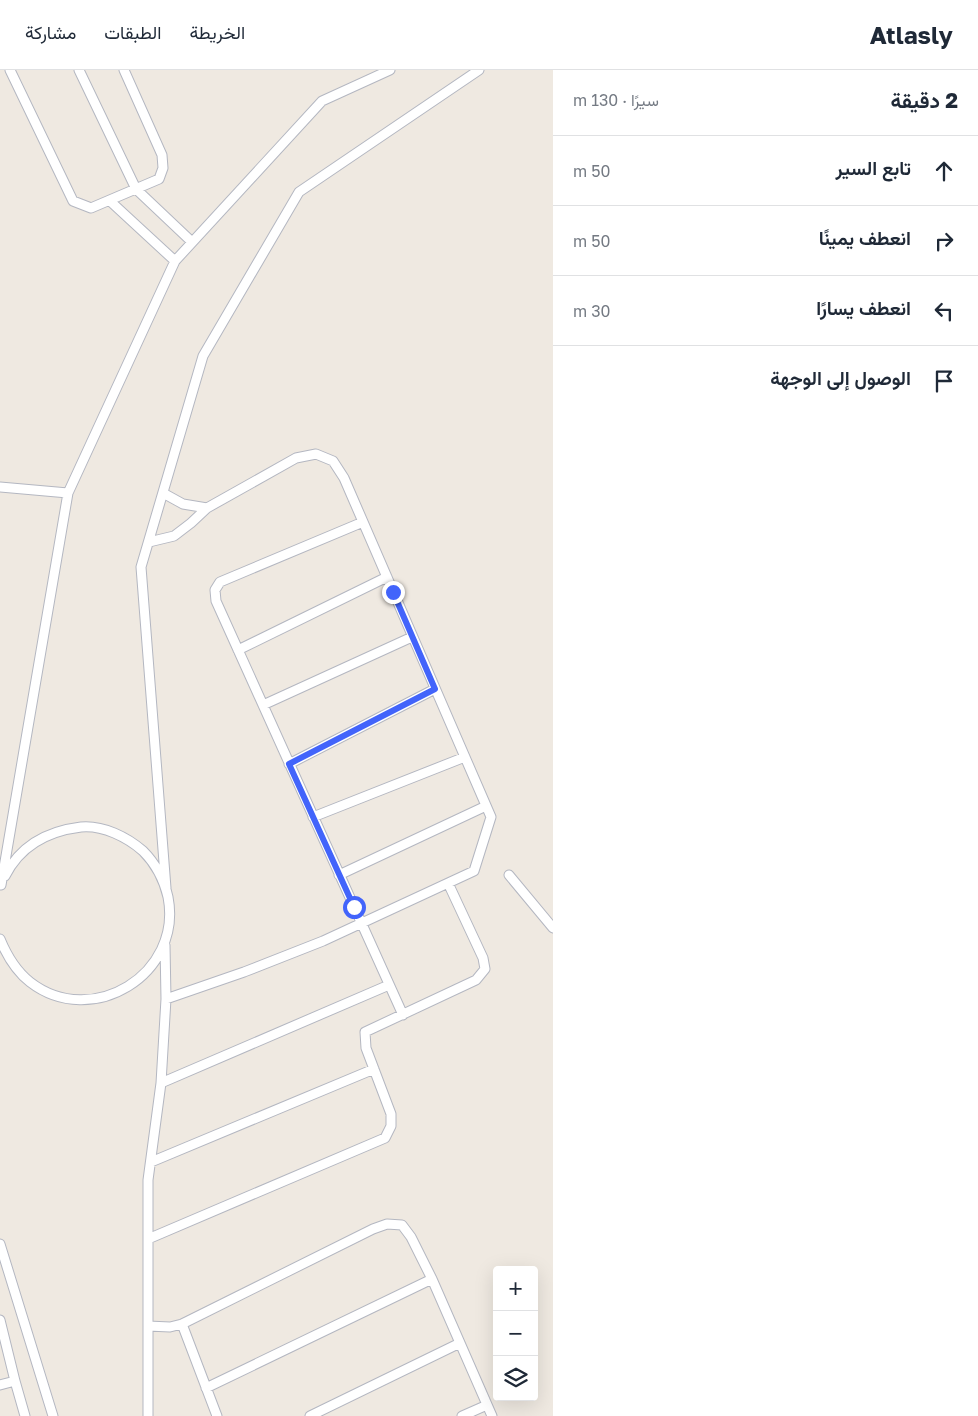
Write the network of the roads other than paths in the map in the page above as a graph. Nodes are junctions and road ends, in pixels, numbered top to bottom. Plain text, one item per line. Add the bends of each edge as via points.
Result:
1 (10, 70) edge
2 (79, 70) edge
3 (124, 70) edge
4 (390, 70) edge
5 (479, 70) edge
6 (136, 189) junction
7 (110, 202) junction
8 (192, 242) junction
9 (175, 260) junction
10 (0, 486) edge
11 (68, 494) junction
12 (163, 494) junction
13 (207, 508) junction
14 (363, 522) junction
15 (149, 542) junction
16 (387, 577) junction
17 (412, 637) junction
18 (238, 650) junction
19 (435, 689) junction
20 (262, 705) junction
21 (465, 757) junction
22 (289, 764) junction
23 (486, 806) junction
24 (313, 817) junction
25 (339, 875) junction
26 (509, 875) dead end
27 (448, 883) junction
28 (0, 887) edge
29 (166, 888) junction
30 (361, 924) junction
31 (553, 928) edge
32 (0, 939) edge
33 (165, 942) junction
34 (389, 985) junction
35 (166, 999) junction
36 (402, 1015) junction
37 (374, 1069) junction
38 (161, 1083) junction
39 (150, 1162) junction
40 (148, 1239) junction
41 (0, 1244) edge
42 (432, 1279) junction
43 (0, 1320) edge
44 (182, 1324) junction
45 (148, 1326) junction
46 (460, 1343) junction
47 (15, 1381) junction
48 (0, 1385) edge
49 (206, 1388) junction
50 (487, 1405) junction
51 (25, 1416) edge
52 (53, 1416) edge
53 (148, 1416) edge
54 (217, 1416) edge
55 (310, 1416) edge
56 (462, 1416) edge
57 (492, 1416) edge

1 - 7 lane via 73,201 91,208
2 - 6 lane
3 - 6 lane via 162,155 163,168 159,180
4 - 8 lane via 322,100
5 - 12 lane via 298,192 203,356
6 - 7 lane
6 - 8 lane
7 - 9 lane
8 - 9 lane
9 - 11 lane
10 - 11 lane
11 - 28 lane
12 - 13 lane via 183,504
12 - 15 lane
13 - 14 lane via 296,458 316,454 333,461
13 - 15 lane via 174,536
14 - 16 lane
14 - 18 lane via 220,582 215,590 216,601
15 - 29 lane via 141,567
16 - 17 lane
16 - 18 lane
17 - 19 lane
17 - 20 lane
18 - 20 lane
19 - 21 lane
19 - 22 lane
20 - 22 lane
21 - 23 lane
21 - 24 lane
22 - 24 lane
23 - 25 lane
23 - 27 lane via 491,817 474,871
24 - 25 lane
25 - 30 lane
26 - 31 lane
27 - 30 lane
27 - 36 lane via 478,946 485,969 476,980
28 - 29 lane via 19,855 33,843 49,834 84,827 120,835 135,844 154,864
29 - 33 lane via 169,915
30 - 34 lane
30 - 35 lane via 262,965
32 - 33 lane via 17,970 30,982 46,992 81,1000 117,993 132,984 146,972
33 - 35 lane
34 - 36 lane
34 - 38 lane
35 - 38 lane
36 - 37 lane via 365,1032 366,1048
37 - 39 lane
37 - 40 lane via 391,1114 391,1126 385,1138
38 - 39 lane
39 - 40 lane
40 - 45 lane
41 - 52 lane
42 - 44 lane via 412,1237 402,1225 387,1224
42 - 46 lane
42 - 49 lane
43 - 47 lane
44 - 45 lane
44 - 49 lane
45 - 53 lane
46 - 50 lane
46 - 55 lane
47 - 48 lane
47 - 51 lane
49 - 54 lane
50 - 56 lane
50 - 57 lane

